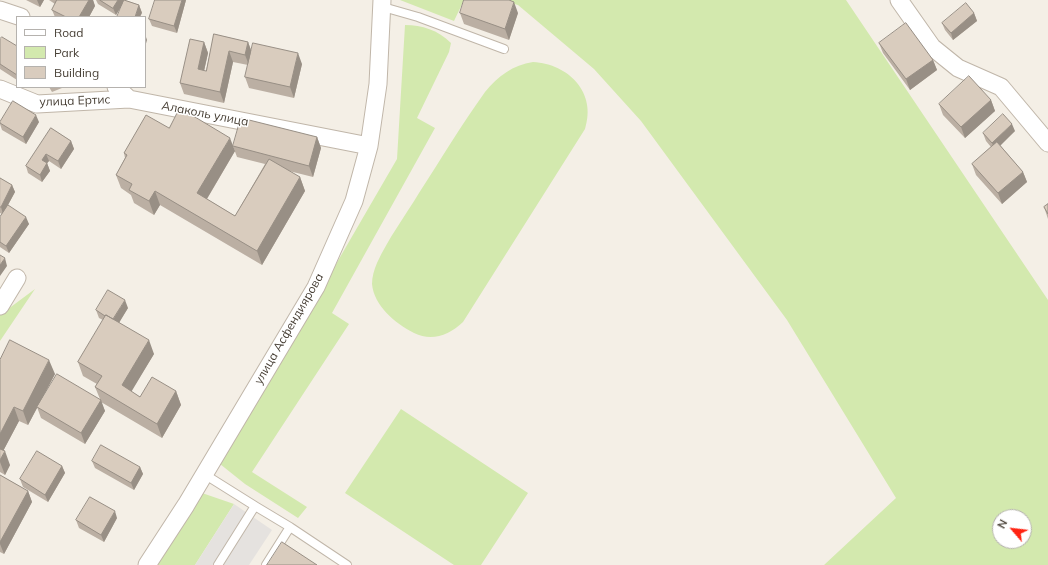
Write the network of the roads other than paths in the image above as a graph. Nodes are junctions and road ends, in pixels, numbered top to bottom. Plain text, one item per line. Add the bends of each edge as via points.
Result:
1 (898, 0) edge
2 (382, 3) edge
3 (0, 10) edge
4 (18, 16) edge
5 (504, 49) dead end
6 (117, 88) edge
7 (0, 89) edge
8 (129, 99) junction
9 (1048, 144) edge
10 (369, 146) junction
11 (17, 278) dead end
12 (0, 306) edge
13 (204, 474) junction
14 (255, 506) junction
15 (290, 528) junction
16 (147, 565) edge
17 (218, 565) edge
18 (266, 565) edge
19 (347, 565) edge

1 - 9 street via 932,47 958,68 1001,87
2 - 5 lane
2 - 10 street, улица Асфендиярова via 378,84
3 - 4 street
6 - 8 street
7 - 8 street, улица Ертис via 37,104
8 - 10 street, Алаколь улица
10 - 13 street, улица Асфендиярова via 354,201 316,287
11 - 12 street
13 - 14 lane
13 - 16 street, улица Асфендиярова
14 - 15 lane
14 - 17 lane
15 - 18 lane
15 - 19 lane

